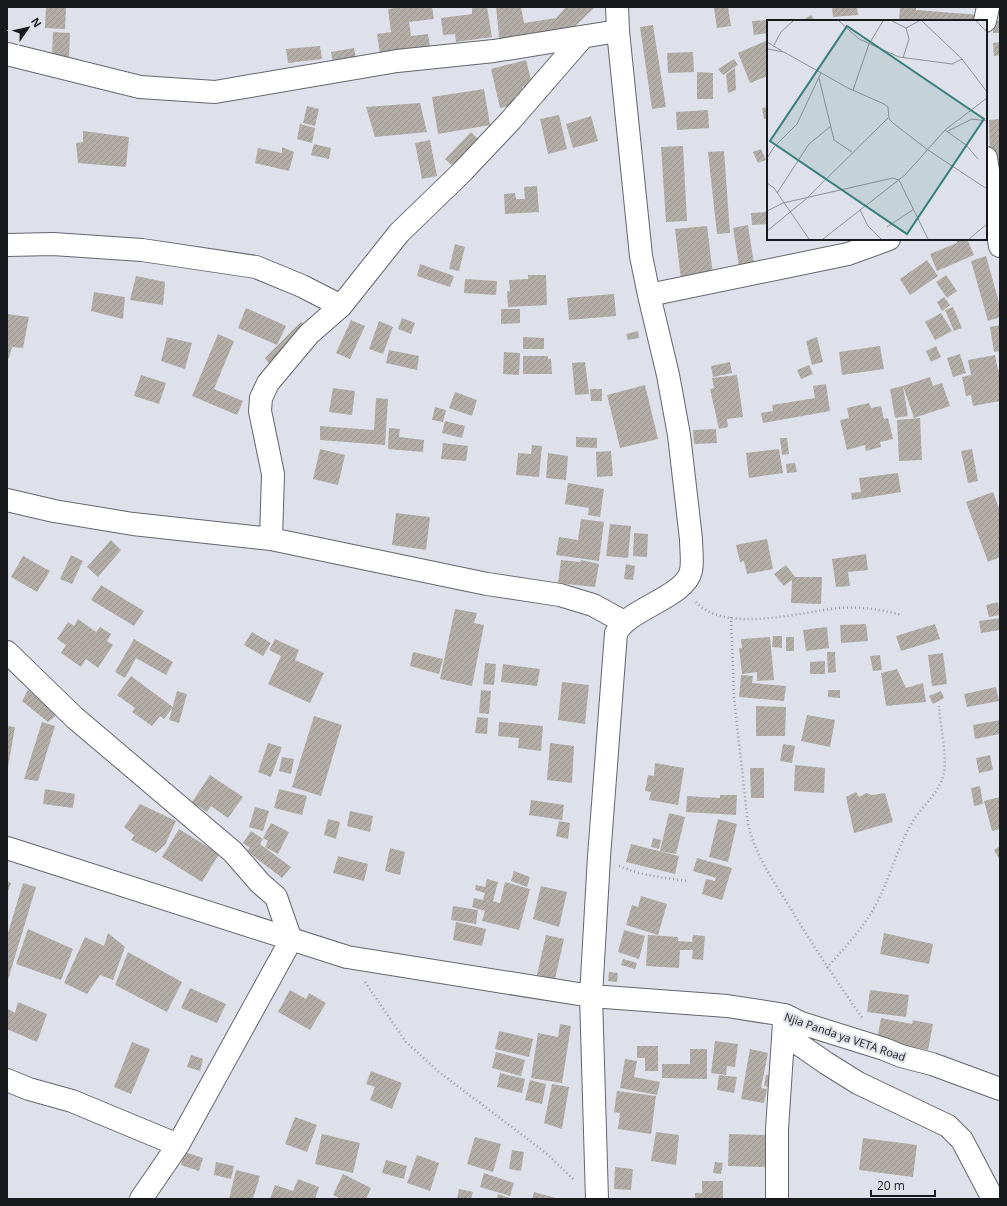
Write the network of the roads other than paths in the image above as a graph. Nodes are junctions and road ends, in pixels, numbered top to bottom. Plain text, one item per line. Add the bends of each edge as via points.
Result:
1 (617, 7) edge
2 (988, 7) edge
3 (985, 20) edge
4 (618, 31) junction
5 (583, 37) junction
6 (7, 54) edge
7 (987, 165) edge
8 (993, 206) edge
9 (886, 240) edge
10 (7, 245) edge
11 (1000, 246) edge
12 (649, 295) junction
13 (341, 306) junction
14 (7, 500) edge
15 (270, 539) junction
16 (624, 622) junction
17 (7, 652) edge
18 (7, 848) edge
19 (291, 940) junction
20 (591, 996) junction
21 (784, 1025) junction
22 (7, 1080) edge
23 (1000, 1089) edge
24 (178, 1145) junction
25 (597, 1198) edge
26 (141, 1199) edge
27 (777, 1199) edge
28 (993, 1199) edge

1 - 4 street
2 - 3 street
4 - 5 street
4 - 12 street via 641,256
5 - 6 street via 494,51 397,61 215,92 140,87
5 - 13 street via 479,155 399,233
7 - 8 street
8 - 11 street
9 - 12 street via 848,254
10 - 13 street via 53,244 142,250 256,267
12 - 16 street via 679,435 691,539 691,570 682,584
13 - 15 street via 309,334 281,365 261,398 260,411 273,474
14 - 15 street via 54,511 133,524
15 - 16 street via 487,584 560,595 593,606
16 - 20 street via 616,633
17 - 19 street via 74,718 233,852 276,897
18 - 19 street, Njia Panda ya VETA Road
19 - 20 street, Njia Panda ya VETA Road via 347,957
19 - 24 street
20 - 21 street, Njia Panda ya VETA Road via 727,1006
20 - 25 street
21 - 23 street, Njia Panda ya VETA Road via 801,1023 932,1064
21 - 27 street via 777,1129
21 - 28 street via 826,1063 858,1083 948,1126 962,1140
22 - 24 street via 72,1101
24 - 26 street

